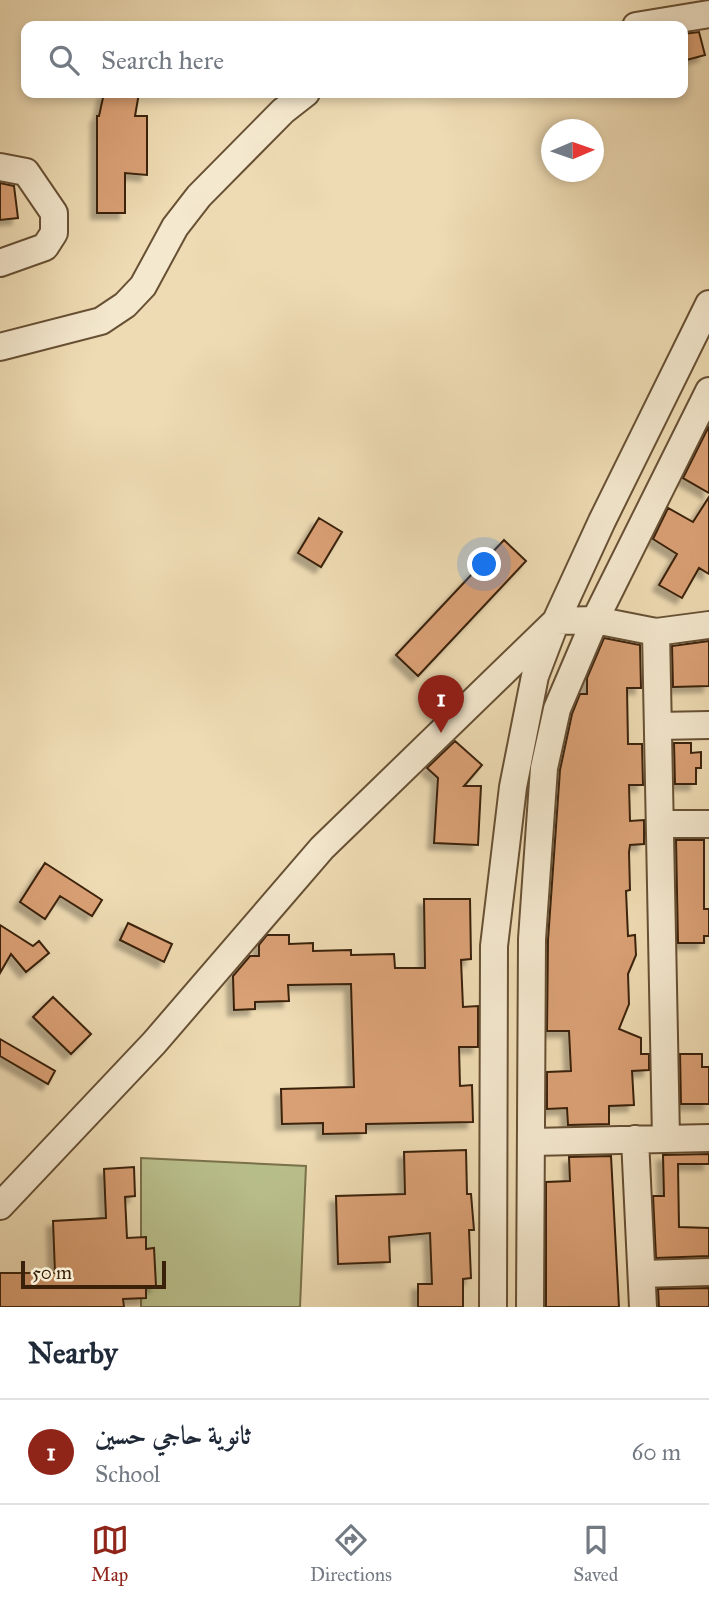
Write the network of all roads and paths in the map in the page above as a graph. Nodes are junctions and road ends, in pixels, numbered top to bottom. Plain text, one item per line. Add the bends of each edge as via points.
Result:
1 (709, 14) edge
2 (666, 21) edge
3 (299, 98) edge
4 (0, 167) edge
5 (0, 263) edge
6 (709, 304) edge
7 (0, 347) edge
8 (709, 391) edge
9 (595, 620) junction
10 (555, 621) junction
11 (709, 625) edge
12 (656, 632) junction
13 (709, 725) edge
14 (658, 726) junction
15 (660, 824) junction
16 (709, 824) edge
17 (666, 1138) junction
18 (709, 1138) edge
19 (635, 1139) junction
20 (532, 1143) junction
21 (0, 1206) edge
22 (709, 1272) edge
23 (642, 1274) junction
24 (493, 1307) edge
25 (530, 1307) edge
26 (643, 1307) edge

1 - 2 street
3 - 7 street via 199,196 143,286 125,305 101,321
4 - 5 street via 26,172 54,213 54,233 45,247
6 - 10 street
8 - 9 street
9 - 10 street
9 - 12 street
9 - 20 street via 557,709 544,768 532,939
10 - 21 street via 322,848 154,1042
10 - 24 street via 535,676 513,787 494,946
11 - 12 street
12 - 14 street
13 - 14 street
14 - 15 street
15 - 16 street
15 - 17 street
17 - 18 street
17 - 19 street
19 - 20 street
19 - 23 street
20 - 25 street
22 - 23 street
23 - 26 street

